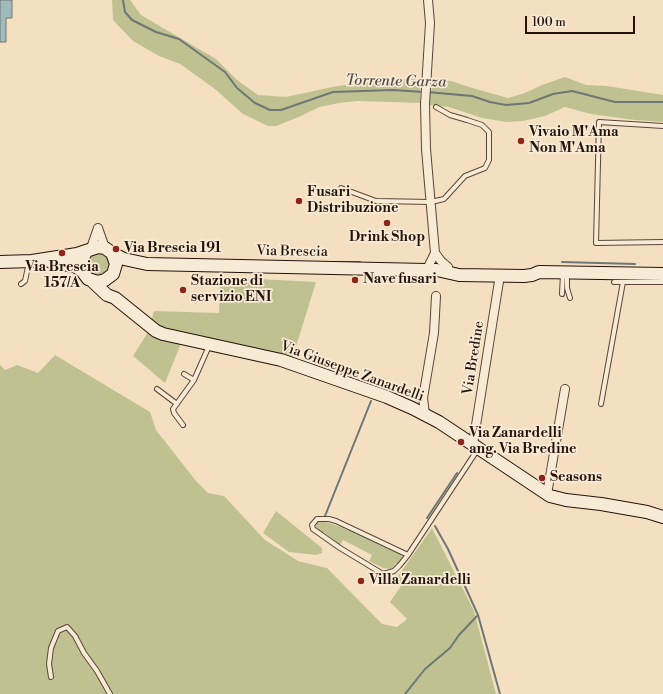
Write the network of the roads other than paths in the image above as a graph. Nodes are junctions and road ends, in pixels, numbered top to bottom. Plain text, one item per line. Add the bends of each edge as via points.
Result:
1 (429, 1) edge
2 (436, 107) dead end
3 (663, 126) edge
4 (341, 188) dead end
5 (431, 202) junction
6 (663, 242) edge
7 (88, 250) junction
8 (109, 251) junction
9 (435, 253) junction
10 (30, 261) junction
11 (0, 262) edge
12 (147, 264) junction
13 (348, 268) junction
14 (437, 269) junction
15 (82, 271) junction
16 (663, 271) edge
17 (539, 272) junction
18 (565, 273) junction
19 (649, 274) junction
20 (663, 274) edge
21 (112, 275) junction
22 (500, 275) junction
23 (91, 280) junction
24 (614, 282) dead end
25 (623, 282) junction
26 (663, 282) edge
27 (21, 284) dead end
28 (562, 294) dead end
29 (436, 296) dead end
30 (115, 298) junction
31 (570, 298) dead end
32 (210, 344) junction
33 (184, 374) dead end
34 (194, 380) junction
35 (157, 389) dead end
36 (565, 389) dead end
37 (423, 398) junction
38 (177, 404) junction
39 (601, 404) dead end
40 (412, 408) junction
41 (425, 414) junction
42 (183, 425) dead end
43 (476, 446) junction
44 (548, 494) junction
45 (663, 517) edge
46 (408, 555) junction
47 (51, 677) dead end
48 (110, 694) edge

1 - 5 street via 425,104
2 - 5 lane via 450,115 482,125 489,132 489,160 485,168 465,176 444,199
3 - 6 lane via 599,122 596,243
4 - 5 lane via 376,201
5 - 9 street
7 - 8 main road, Via Brescia via 98,247
7 - 8 street via 98,228
7 - 10 main road, Via Brescia
7 - 15 main road via 81,261
8 - 12 main road, Via Brescia via 124,259
8 - 21 main road via 116,264
9 - 13 street via 423,265 418,266 364,265
9 - 14 street via 432,261
9 - 14 street via 441,261
10 - 11 main road, Via Brescia
10 - 15 main road, Via Brescia via 62,263 75,266
10 - 27 lane via 25,280
12 - 13 main road, Via Brescia
12 - 21 main road, Via Brescia via 126,268
13 - 14 main road, Via Brescia
14 - 17 main road, Via Brescia via 526,268
14 - 22 main road, Via Brescia via 460,275
15 - 23 main road, Via Brescia
16 - 19 main road, Via Brescia
17 - 18 main road, Via Brescia
17 - 22 main road, Via Brescia via 524,276
18 - 19 main road, Via Brescia
18 - 28 lane
18 - 31 lane
19 - 20 main road, Via Brescia
21 - 23 main road, Via Brescia via 102,282
21 - 30 main road via 112,291
22 - 43 street, Via Bredine
23 - 30 main road, Via Giuseppe Zanardelli via 107,295
24 - 25 lane
25 - 26 lane
25 - 39 lane
29 - 37 street via 434,333
30 - 32 main road, Via Giuseppe Zanardelli via 156,331
32 - 34 lane
32 - 40 main road, Via Giuseppe Zanardelli via 281,360
33 - 34 lane
34 - 38 lane
35 - 38 lane
36 - 44 street
37 - 40 street
37 - 41 street
38 - 42 lane via 173,412
40 - 41 main road, Via Giuseppe Zanardelli
41 - 43 main road, Via Giuseppe Zanardelli via 448,431
43 - 44 main road, Via Giuseppe Zanardelli via 508,470
43 - 46 lane
44 - 45 main road, Via Giuseppe Zanardelli via 562,500 634,509
46 - 46 lane via 336,521 318,519 312,526 340,548 383,574 394,571
47 - 48 lane via 51,648 58,631 67,627

